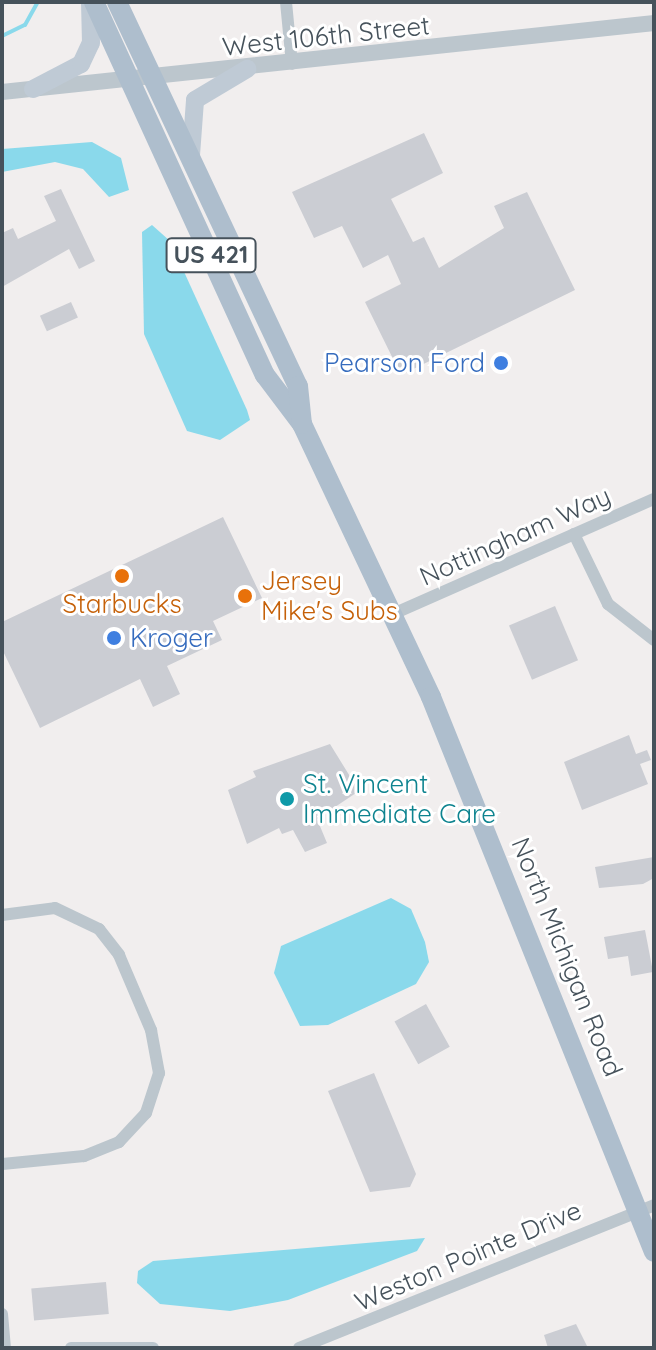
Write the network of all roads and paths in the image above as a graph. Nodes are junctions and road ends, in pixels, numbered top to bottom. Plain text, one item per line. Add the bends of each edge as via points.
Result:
1 (92, 2) edge
2 (117, 2) edge
3 (286, 2) edge
4 (654, 23) edge
5 (292, 64) junction
6 (247, 69) junction
7 (153, 77) junction
8 (130, 79) junction
9 (33, 89) junction
10 (2, 92) edge
11 (192, 162) junction
12 (302, 424) junction
13 (654, 499) edge
14 (574, 534) junction
15 (393, 614) junction
16 (654, 640) edge
17 (2, 915) edge
18 (2, 1164) edge
19 (646, 1208) edge
20 (654, 1252) edge
21 (2, 1314) edge
22 (122, 1346) edge
23 (5, 1348) edge
24 (71, 1348) edge
25 (153, 1348) edge
26 (299, 1348) edge

1 - 8 main road, North Michigan Road / US 421
1 - 9 main road via 91,43 81,64
2 - 7 main road, North Michigan Road / US 421
3 - 5 street
4 - 5 street, West 106th Street
5 - 6 street, West 106th Street
6 - 7 street, West 106th Street
6 - 11 main road via 195,100
7 - 8 street, West 106th Street
7 - 11 main road, North Michigan Road / US 421
8 - 9 street, West 106th Street
8 - 12 main road, North Michigan Road / US 421 via 265,375
9 - 10 street, West 106th Street
11 - 12 main road, North Michigan Road / US 421 via 298,386
12 - 15 main road, North Michigan Road / US 421
13 - 14 street, Nottingham Way
14 - 15 street, Nottingham Way
14 - 16 street via 608,604
15 - 19 main road, North Michigan Road / US 421
17 - 18 street via 64,910 99,929 119,955 155,1041 159,1073 146,1113 119,1142 84,1156
19 - 20 main road, North Michigan Road / US 421
19 - 26 street, Weston Pointe Drive
21 - 23 street
22 - 24 street
22 - 25 street

